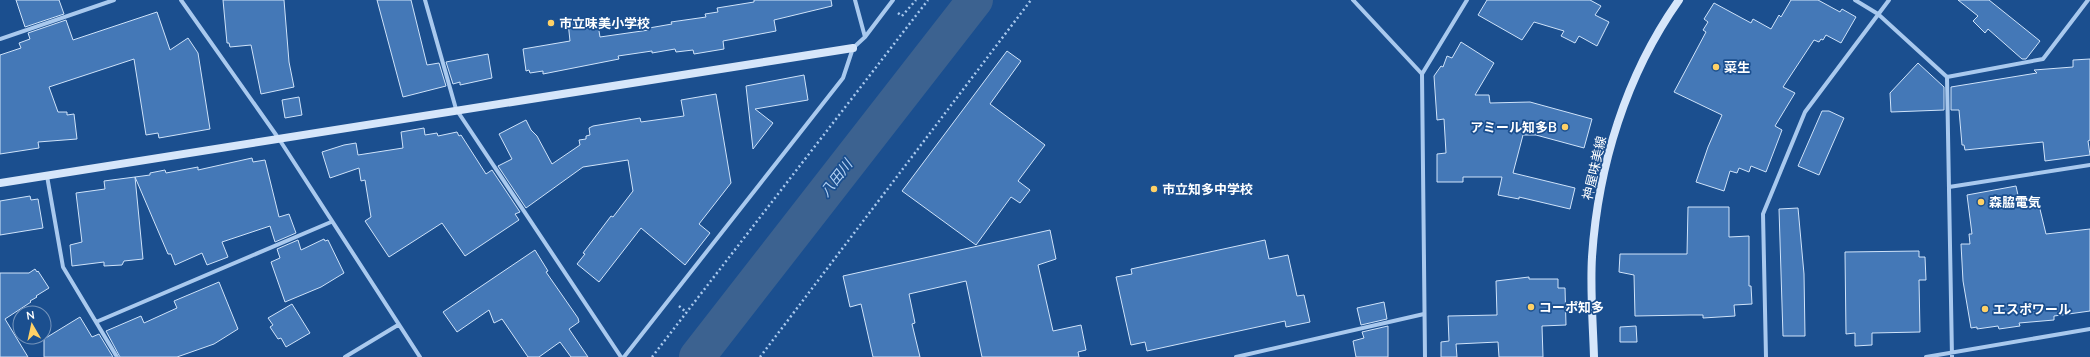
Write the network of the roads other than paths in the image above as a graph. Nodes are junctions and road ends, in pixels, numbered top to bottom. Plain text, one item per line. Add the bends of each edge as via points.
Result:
1 (114, 0) edge
2 (181, 0) edge
3 (425, 0) edge
4 (855, 0) edge
5 (894, 0) edge
6 (1353, 0) edge
7 (1467, 0) edge
8 (1679, 0) edge
9 (1855, 0) edge
10 (1889, 0) edge
11 (2088, 0) edge
12 (1878, 14) junction
13 (865, 37) junction
14 (0, 39) edge
15 (853, 48) junction
16 (1422, 74) junction
17 (1947, 77) junction
18 (456, 109) junction
19 (279, 139) junction
20 (2090, 165) edge
21 (47, 176) junction
22 (0, 183) edge
23 (1949, 187) junction
24 (331, 222) junction
25 (1424, 314) junction
26 (96, 322) junction
27 (398, 325) junction
28 (2090, 329) edge
29 (1952, 351) junction
30 (117, 357) edge
31 (345, 357) edge
32 (420, 357) edge
33 (621, 357) edge
34 (624, 357) edge
35 (1236, 357) edge
36 (1425, 357) edge
37 (1594, 357) edge
38 (1766, 357) edge
39 (1926, 357) edge
40 (1952, 357) edge

1 - 14 street
2 - 19 street
3 - 18 street
4 - 13 street
5 - 13 street
6 - 16 street
7 - 16 street
8 - 37 street, 神屋味美線 via 1642,63 1619,117 1603,170 1595,216 1592,259
9 - 12 street
10 - 12 street
11 - 17 street via 2043,59
12 - 17 street
12 - 38 street via 1805,112 1763,214
13 - 15 street
15 - 18 street
15 - 34 street via 843,78
16 - 25 street
17 - 23 street
18 - 19 street
18 - 33 street
19 - 21 street
19 - 24 street
20 - 23 street
21 - 22 street
21 - 26 street via 63,267
23 - 29 street
24 - 26 street
24 - 27 street
25 - 35 street
25 - 36 street
26 - 30 street
27 - 31 street
27 - 32 street
28 - 29 street
29 - 39 street
29 - 40 street

